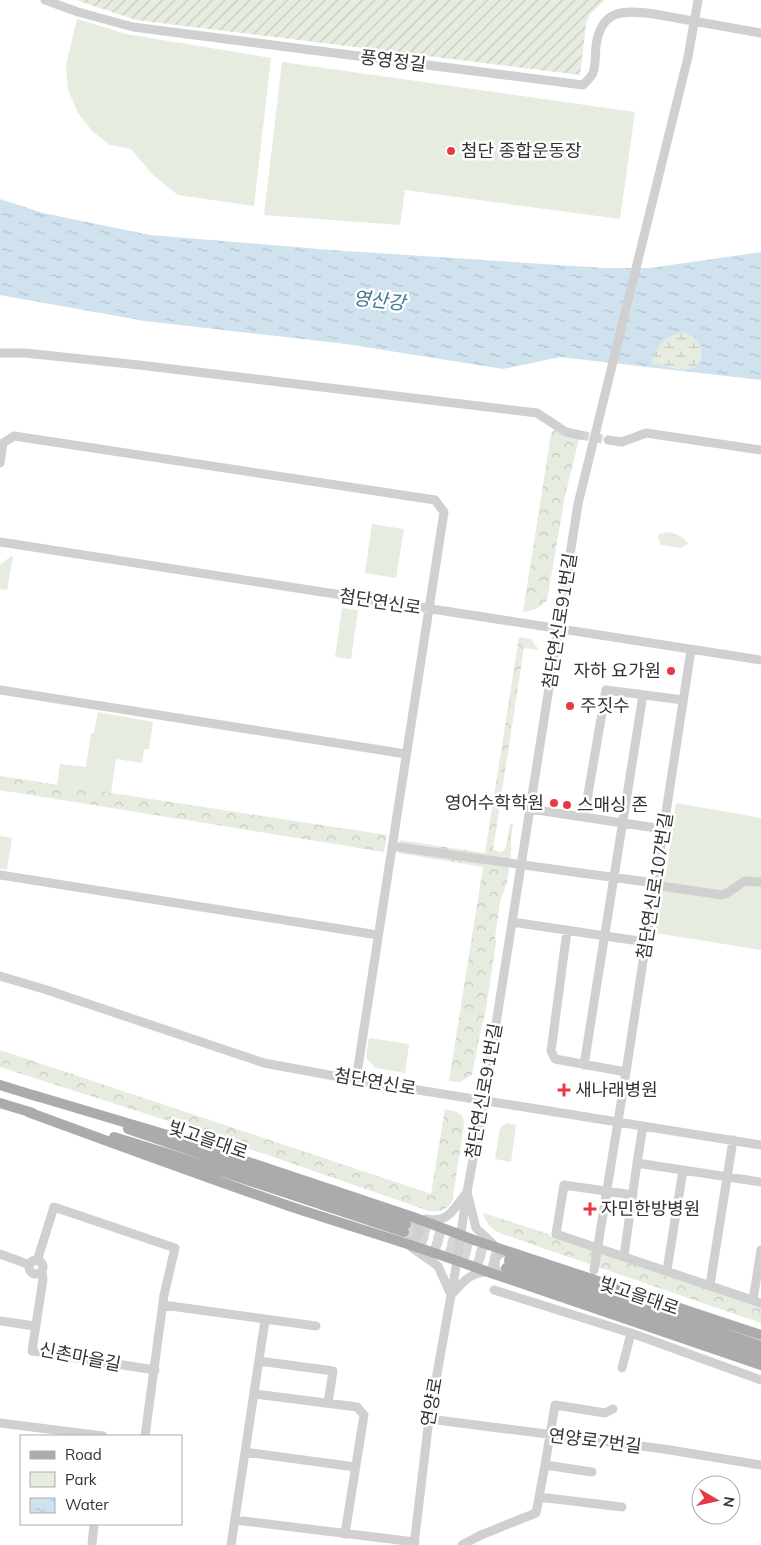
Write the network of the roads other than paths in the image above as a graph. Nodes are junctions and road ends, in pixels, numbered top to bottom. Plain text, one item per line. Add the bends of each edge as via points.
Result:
1 (44, 0) edge
2 (698, 0) edge
3 (695, 20) junction
4 (761, 32) edge
5 (0, 353) edge
6 (580, 435) tunnel mouth
7 (608, 440) tunnel mouth
8 (761, 450) edge
9 (0, 463) edge
10 (0, 542) edge
11 (429, 610) junction
12 (559, 629) junction
13 (691, 650) junction
14 (761, 660) edge
15 (0, 690) edge
16 (643, 695) junction
17 (683, 700) junction
18 (406, 754) junction
19 (530, 809) junction
20 (584, 817) junction
21 (623, 823) junction
22 (663, 829) junction
23 (392, 846) junction
24 (0, 875) edge
25 (614, 878) junction
26 (761, 882) edge
27 (658, 884) junction
28 (512, 922) junction
29 (567, 931) junction
30 (378, 935) junction
31 (604, 936) junction
32 (646, 942) junction
33 (0, 976) edge
34 (584, 1065) junction
35 (626, 1072) junction
36 (356, 1080) junction
37 (0, 1085) edge
38 (484, 1100) junction
39 (0, 1104) edge
40 (618, 1122) junction
41 (643, 1126) junction
42 (733, 1140) junction
43 (761, 1144) edge
44 (637, 1163) junction
45 (683, 1170) junction
46 (727, 1177) junction
47 (761, 1182) edge
48 (606, 1191) junction
49 (467, 1192) junction
50 (633, 1195) junction
51 (407, 1229) junction
52 (461, 1236) junction
53 (497, 1248) junction
54 (598, 1248) junction
55 (761, 1250) edge
56 (0, 1254) edge
57 (624, 1256) junction
58 (457, 1260) junction
59 (34, 1263) junction
60 (508, 1264) junction
61 (594, 1270) dead end
62 (667, 1270) junction
63 (488, 1272) junction
64 (710, 1285) junction
65 (494, 1290) dead end
66 (452, 1295) junction
67 (757, 1302) edge
68 (163, 1305) junction
69 (265, 1320) junction
70 (0, 1321) edge
71 (35, 1326) junction
72 (316, 1326) dead end
73 (631, 1333) junction
74 (761, 1335) edge
75 (761, 1346) edge
76 (761, 1355) edge
77 (259, 1361) junction
78 (761, 1365) edge
79 (622, 1368) dead end
80 (154, 1370) junction
81 (761, 1380) edge
82 (255, 1394) junction
83 (328, 1403) junction
84 (613, 1409) dead end
85 (429, 1420) junction
86 (0, 1422) edge
87 (96, 1435) edge
88 (145, 1435) edge
89 (550, 1436) junction
90 (246, 1452) junction
91 (761, 1464) edge
92 (545, 1465) junction
93 (355, 1467) junction
94 (592, 1472) dead end
95 (540, 1497) junction
96 (622, 1507) dead end
97 (235, 1520) junction
98 (94, 1525) edge
99 (345, 1534) junction
100 (481, 1535) junction
101 (415, 1544) edge
102 (92, 1545) edge
103 (231, 1545) edge
104 (462, 1545) edge
105 (479, 1545) edge

1 - 3 street, 풍영정길 via 133,27 583,85 593,74 598,34 604,21 621,12
2 - 3 street
3 - 4 street
3 - 12 street, 첨단연신로91번길 via 578,504
5 - 6 street via 138,365 537,413 566,432
7 - 8 street via 622,442 646,432
9 - 11 street via 3,443 14,436 435,500 444,512
10 - 11 street, 첨단연신로
11 - 12 street, 첨단연신로
11 - 18 street
12 - 13 street, 첨단연신로
12 - 19 street, 첨단연신로91번길
13 - 14 street, 첨단연신로
13 - 17 street, 첨단연신로107번길
15 - 18 street
16 - 17 street
16 - 20 street via 606,690
16 - 21 street
17 - 22 street, 첨단연신로107번길
18 - 23 street
19 - 20 street
19 - 28 street, 첨단연신로91번길
20 - 21 street
21 - 22 street
21 - 25 street
22 - 27 street, 첨단연신로107번길
23 - 25 street, bridge
23 - 30 street
24 - 30 street
25 - 27 street
25 - 31 street
26 - 27 street via 745,880 722,895
27 - 32 street, 첨단연신로107번길
28 - 29 street
28 - 38 street, 첨단연신로91번길
29 - 31 street
29 - 34 street via 551,1051 555,1059
30 - 36 street
31 - 32 street
31 - 34 street
32 - 35 street, 첨단연신로107번길
33 - 36 street, 첨단연신로 via 264,1063
34 - 35 street
35 - 40 street, 첨단연신로107번길
36 - 38 street, 첨단연신로
37 - 51 main road, 빛고을대로
38 - 40 street, 첨단연신로
38 - 49 street, 첨단연신로91번길
39 - 51 main road via 291,1207
40 - 41 street, 첨단연신로
40 - 48 street, 첨단연신로107번길
41 - 42 street, 첨단연신로
41 - 44 street
42 - 43 street, 첨단연신로
42 - 46 street
44 - 45 street
44 - 50 street
45 - 46 street
45 - 62 street
46 - 47 street
46 - 64 street
48 - 50 street
48 - 54 street, 첨단연신로107번길
48 - 54 street via 564,1186 556,1234
49 - 51 street via 446,1218
49 - 52 street, 첨단연신로91번길
49 - 53 street via 476,1228
50 - 57 street
51 - 52 main road
51 - 58 main road
51 - 66 street via 438,1266
52 - 53 main road
52 - 58 street, 첨단연신로91번길
53 - 60 main road
54 - 57 street
54 - 61 street, 첨단연신로107번길
55 - 67 street
56 - 59 street
57 - 62 street
58 - 63 main road
58 - 66 street, 연양로
59 - 68 street via 54,1207 175,1248
59 - 71 street via 42,1265 43,1279
60 - 63 main road
60 - 74 main road
60 - 75 main road, 빛고을대로
60 - 76 main road, 빛고을대로
60 - 78 main road
62 - 64 street
63 - 66 street via 469,1276
64 - 67 street
65 - 73 street
66 - 85 street, 연양로
68 - 69 street
68 - 80 street
69 - 72 street
69 - 77 street
70 - 71 street, 신촌마을길
71 - 80 street, 신촌마을길 via 32,1351
73 - 79 street
73 - 81 street
77 - 82 street
77 - 83 street via 333,1371
80 - 88 street
82 - 83 street
82 - 90 street
83 - 93 street via 357,1408 364,1414
84 - 89 street via 605,1413 555,1405
85 - 89 street, 연양로7번길
85 - 101 street, 연양로
86 - 87 street
89 - 91 street, 연양로7번길
89 - 92 street
90 - 93 street
90 - 97 street
92 - 94 street
92 - 95 street
93 - 99 street
95 - 96 street
95 - 100 street via 536,1513
97 - 99 street
97 - 103 street
98 - 102 street
99 - 101 street
100 - 104 street
100 - 105 street

